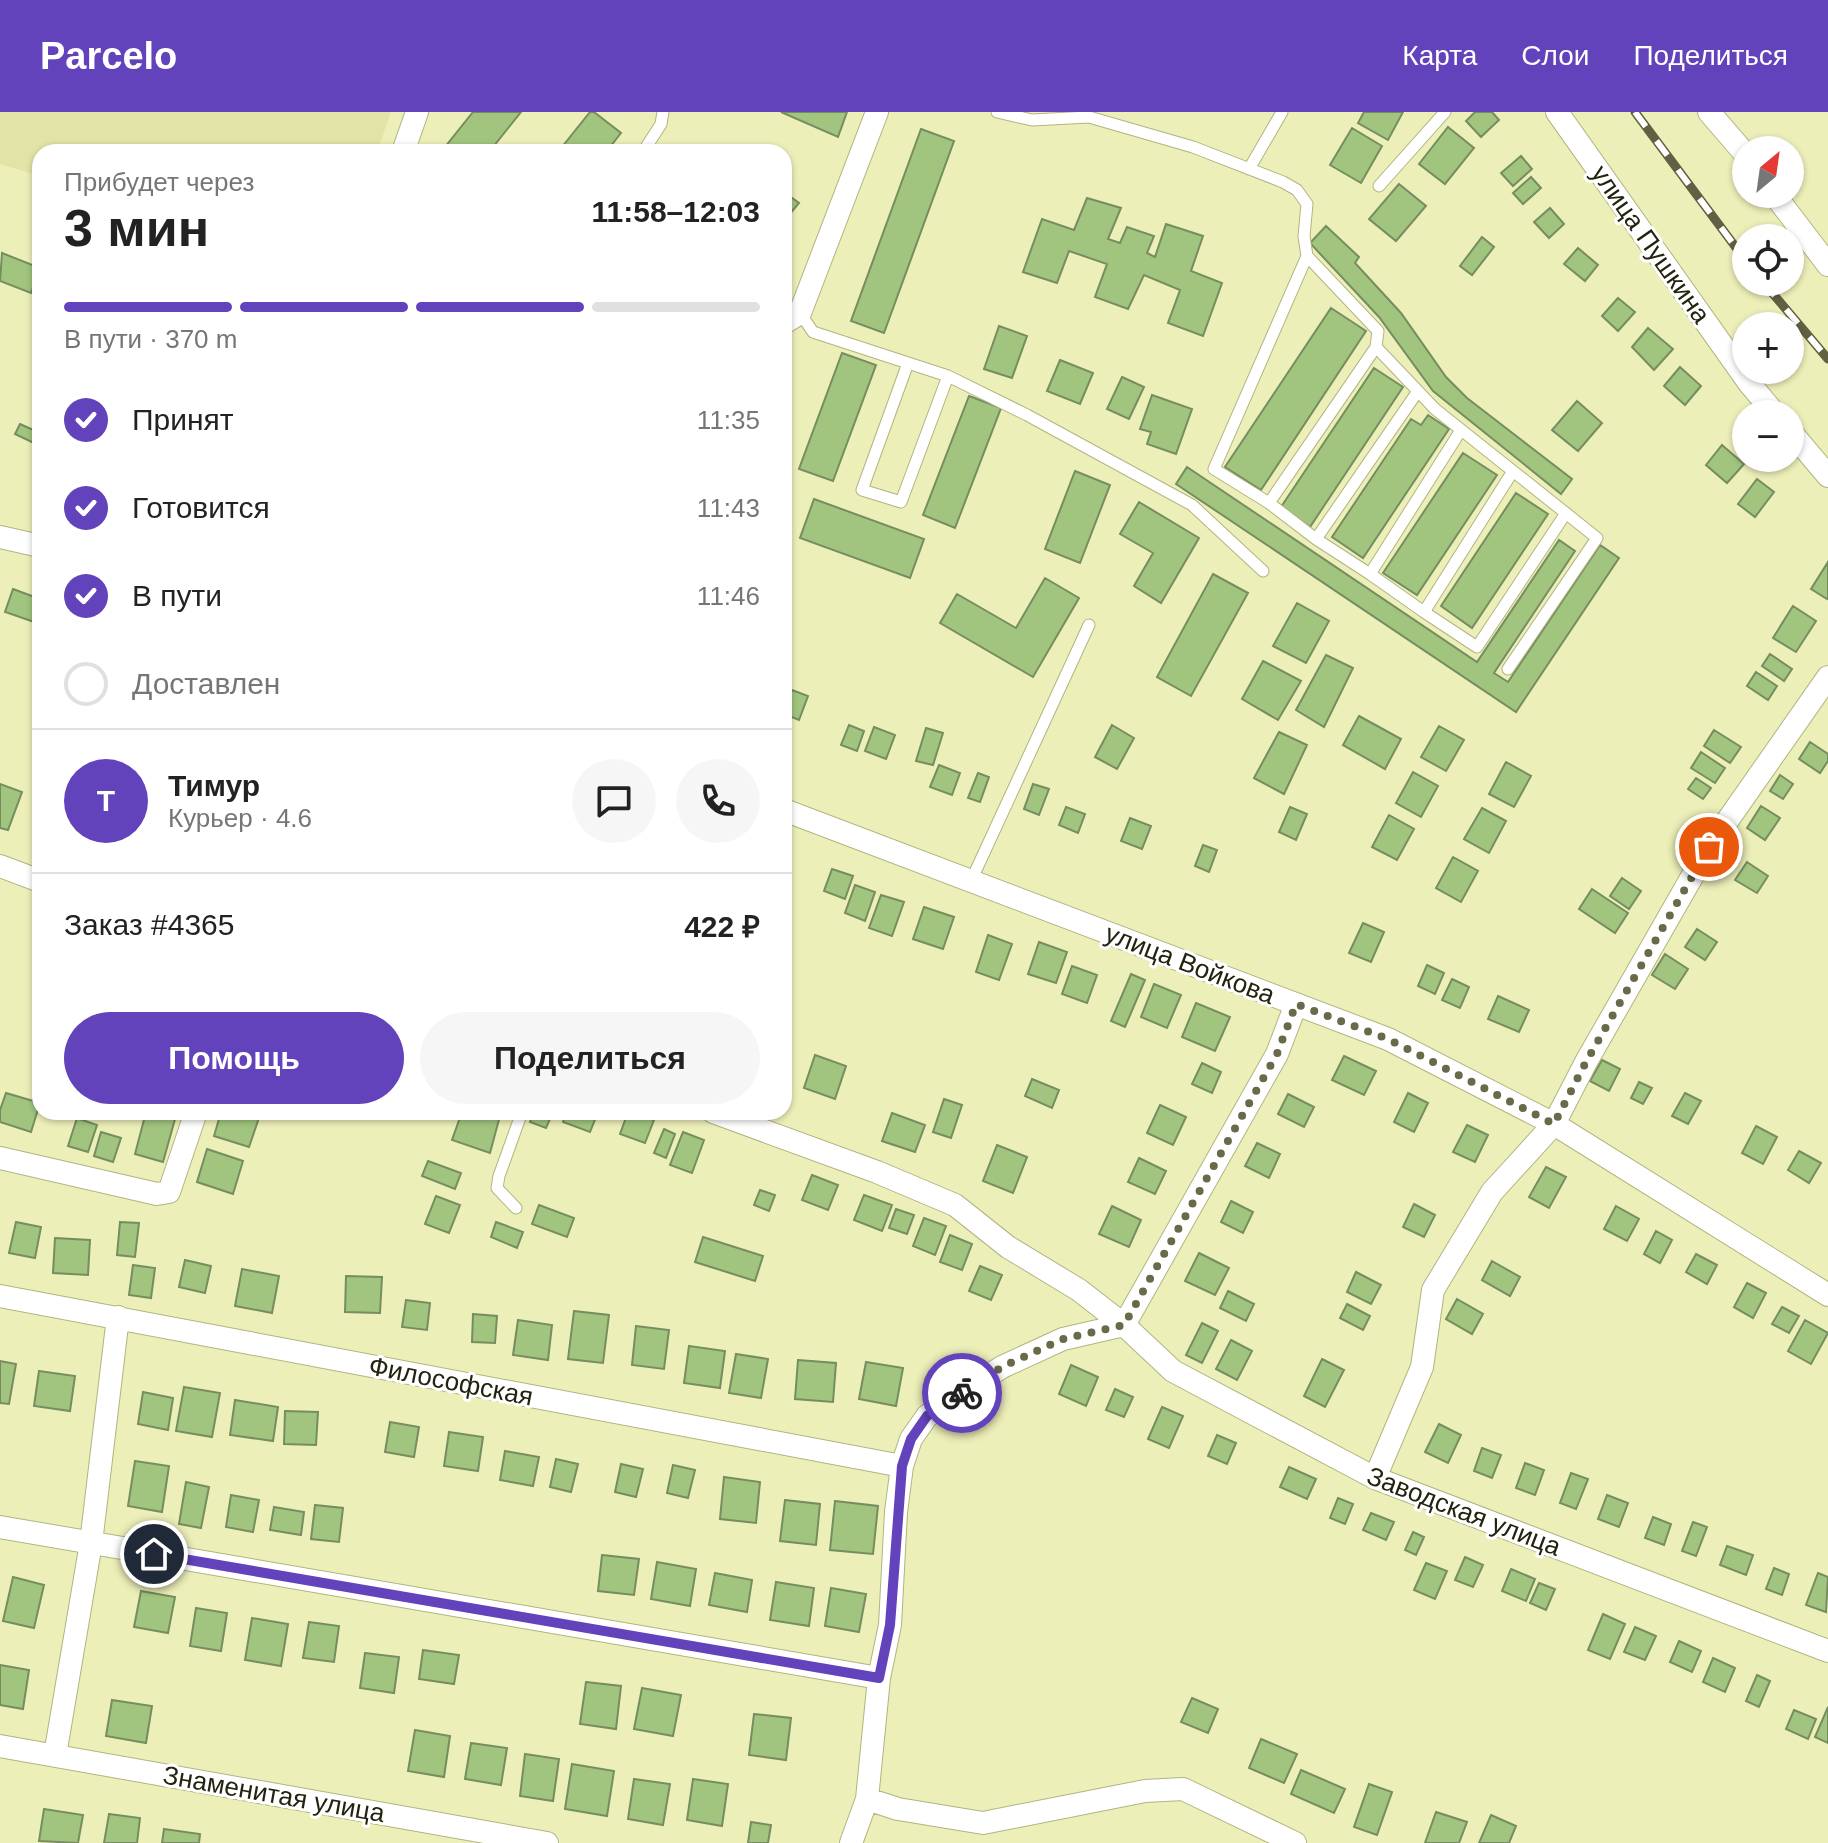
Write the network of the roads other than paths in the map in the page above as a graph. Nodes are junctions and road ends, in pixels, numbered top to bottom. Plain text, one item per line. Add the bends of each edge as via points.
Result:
1 (417, 112) edge
2 (663, 112) edge
3 (877, 112) edge
4 (997, 112) edge
5 (1282, 112) edge
6 (1445, 112) edge
7 (1557, 112) edge
8 (1709, 112) edge
9 (1732, 139) edge
10 (406, 144) edge
11 (648, 144) edge
12 (1249, 169) junction
13 (1379, 186) dead end
14 (1785, 208) edge
15 (1307, 256) junction
16 (1828, 265) edge
17 (792, 318) edge
18 (1376, 347) junction
19 (908, 363) junction
20 (948, 376) junction
21 (1418, 391) junction
22 (1763, 400) edge
23 (1461, 430) junction
24 (1804, 448) edge
25 (1513, 471) junction
26 (1828, 476) edge
27 (1269, 503) junction
28 (1566, 513) junction
29 (0, 537) edge
30 (1316, 539) junction
31 (32, 544) edge
32 (1263, 571) dead end
33 (1370, 574) junction
34 (1424, 612) junction
35 (1089, 625) dead end
36 (1508, 669) dead end
37 (1828, 677) edge
38 (792, 813) edge
39 (0, 866) edge
40 (32, 878) edge
41 (971, 881) junction
42 (1296, 1004) junction
43 (193, 1120) edge
44 (519, 1120) edge
45 (735, 1120) edge
46 (1554, 1124) junction
47 (0, 1158) edge
48 (516, 1208) dead end
49 (1828, 1295) edge
50 (0, 1296) edge
51 (118, 1317) junction
52 (1124, 1325) junction
53 (902, 1466) junction
54 (1375, 1478) junction
55 (0, 1527) edge
56 (91, 1543) junction
57 (1828, 1651) edge
58 (879, 1678) junction
59 (0, 1746) edge
60 (55, 1755) junction
61 (867, 1799) junction
62 (547, 1843) edge
63 (851, 1843) edge
64 (1295, 1843) edge

1 - 10 street
2 - 11 lane
3 - 17 street
4 - 12 lane via 1032,120 1089,117
5 - 12 lane
6 - 13 lane
7 - 22 street, улица Пушкина
8 - 9 street
12 - 15 lane via 1297,190 1307,204
14 - 16 street
15 - 18 lane via 1378,331
15 - 27 lane via 1214,469
17 - 19 lane via 813,332
18 - 21 lane
18 - 27 lane
19 - 20 lane
19 - 20 lane via 862,490 901,502
20 - 32 lane via 1192,505
21 - 23 lane
21 - 30 lane
23 - 25 lane
23 - 33 lane
24 - 26 street
25 - 28 lane
25 - 34 lane
27 - 30 lane
28 - 34 lane via 1477,647
28 - 36 lane via 1597,538
29 - 31 street
30 - 33 lane
33 - 34 lane
35 - 41 lane
37 - 46 street via 1709,847
38 - 41 street, улица Войкова
39 - 40 street
41 - 42 street, улица Войкова
42 - 46 street, улица Войкова via 1388,1039
42 - 52 street via 1277,1054
43 - 47 street via 169,1192 157,1194
44 - 48 lane via 497,1188
45 - 52 street, Заводская улица via 955,1205
46 - 49 street, улица Войкова
46 - 54 street via 1492,1192 1433,1290 1422,1367
50 - 51 street, Философская
51 - 53 street, Философская
51 - 56 street
52 - 53 street via 1063,1339 1002,1367 927,1416 911,1439
52 - 54 street, Заводская улица via 1173,1371
53 - 58 street via 890,1625
54 - 57 street, Заводская улица
55 - 56 street
56 - 58 street
56 - 60 street
58 - 61 street
59 - 60 street, Знаменитая улица
60 - 62 street, Знаменитая улица
61 - 63 street
61 - 64 street via 983,1823 1145,1791 1183,1789

